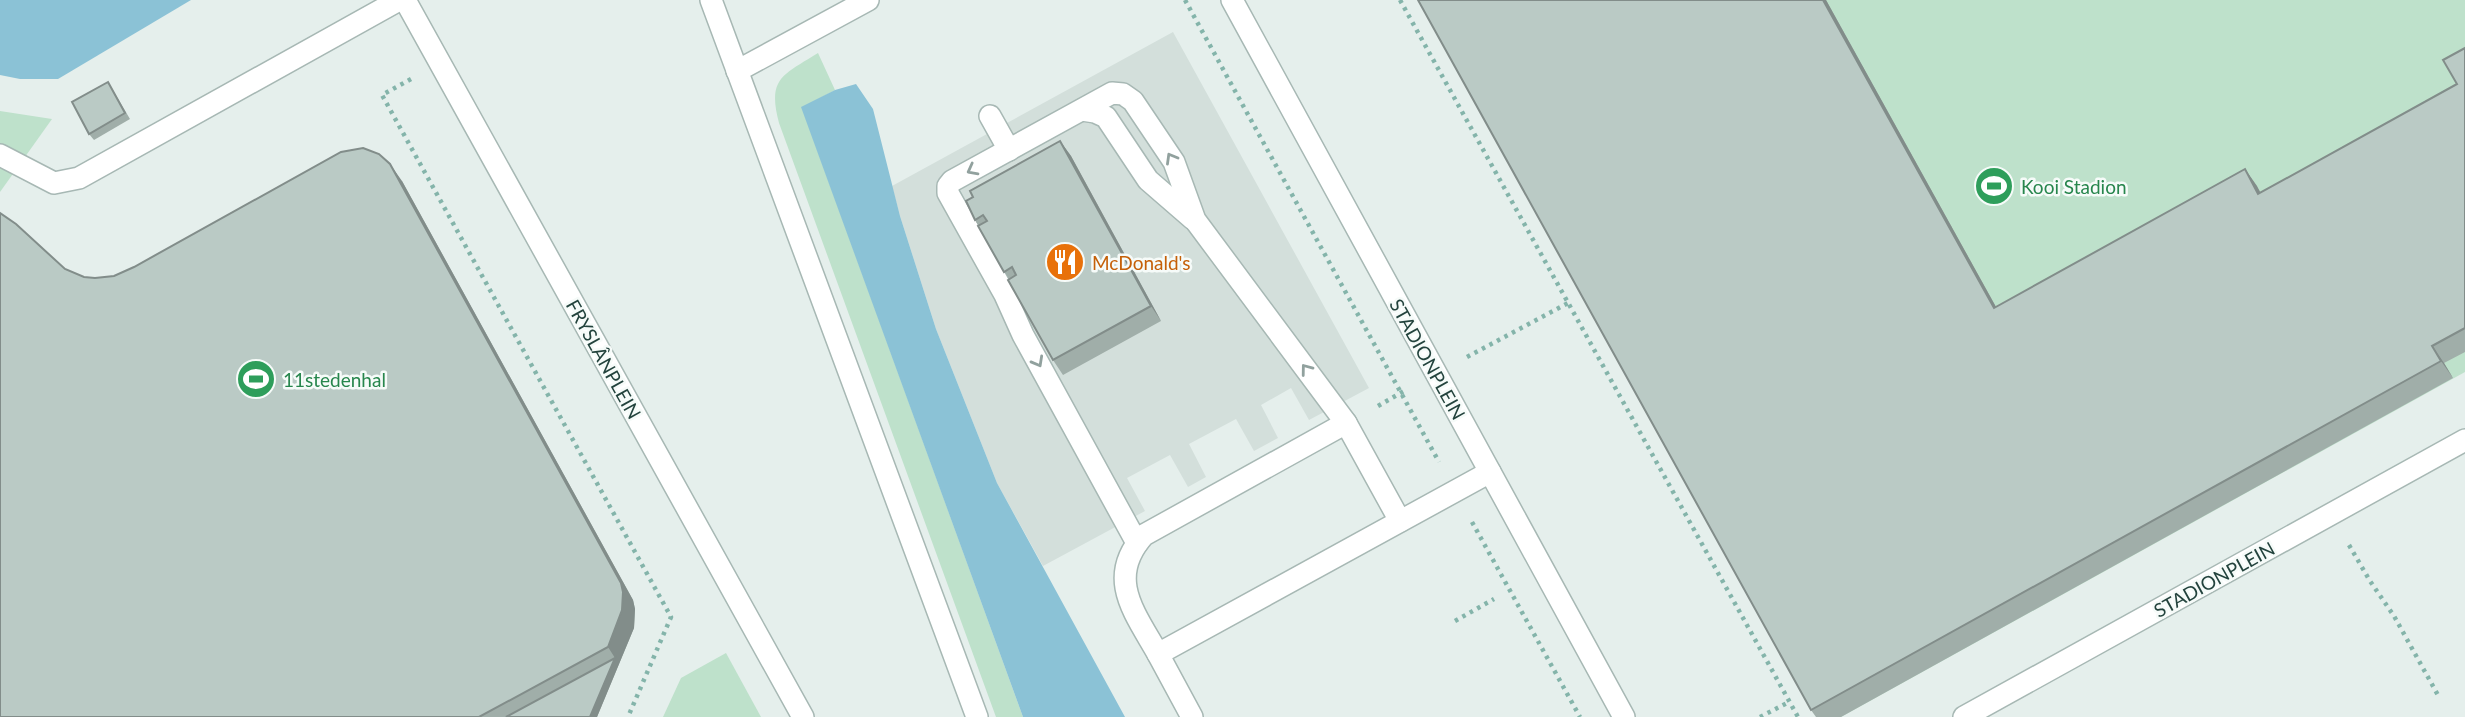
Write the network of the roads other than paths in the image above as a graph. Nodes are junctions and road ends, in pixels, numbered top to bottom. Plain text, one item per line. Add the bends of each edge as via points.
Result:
1 (402, 0) edge
2 (711, 0) edge
3 (867, 0) edge
4 (1231, 0) edge
5 (737, 71) junction
6 (1082, 110) junction
7 (990, 116) dead end
8 (1009, 150) junction
9 (0, 155) edge
10 (1195, 220) junction
11 (1346, 423) junction
12 (2465, 440) edge
13 (1490, 472) junction
14 (1400, 521) junction
15 (1137, 543) junction
16 (1158, 654) junction
17 (803, 717) edge
18 (977, 717) edge
19 (1192, 717) edge
20 (1624, 717) edge
21 (1964, 717) edge

1 - 9 street via 79,178 54,183
1 - 17 street, FRYSLÂNPLEIN
2 - 5 street
3 - 5 street
4 - 13 street, STADIONPLEIN
5 - 18 street
6 - 8 street
6 - 10 street via 1106,117 1148,180
10 -> 6 street via 1174,162 1133,100 1112,93
7 - 8 street
8 -> 15 street via 952,181 948,193
11 -> 10 street
11 - 14 street
11 - 15 street
12 - 21 street, STADIONPLEIN
13 - 14 street
13 - 20 street, STADIONPLEIN
14 - 16 street
15 - 16 street via 1124,579 1130,604
16 - 19 street

